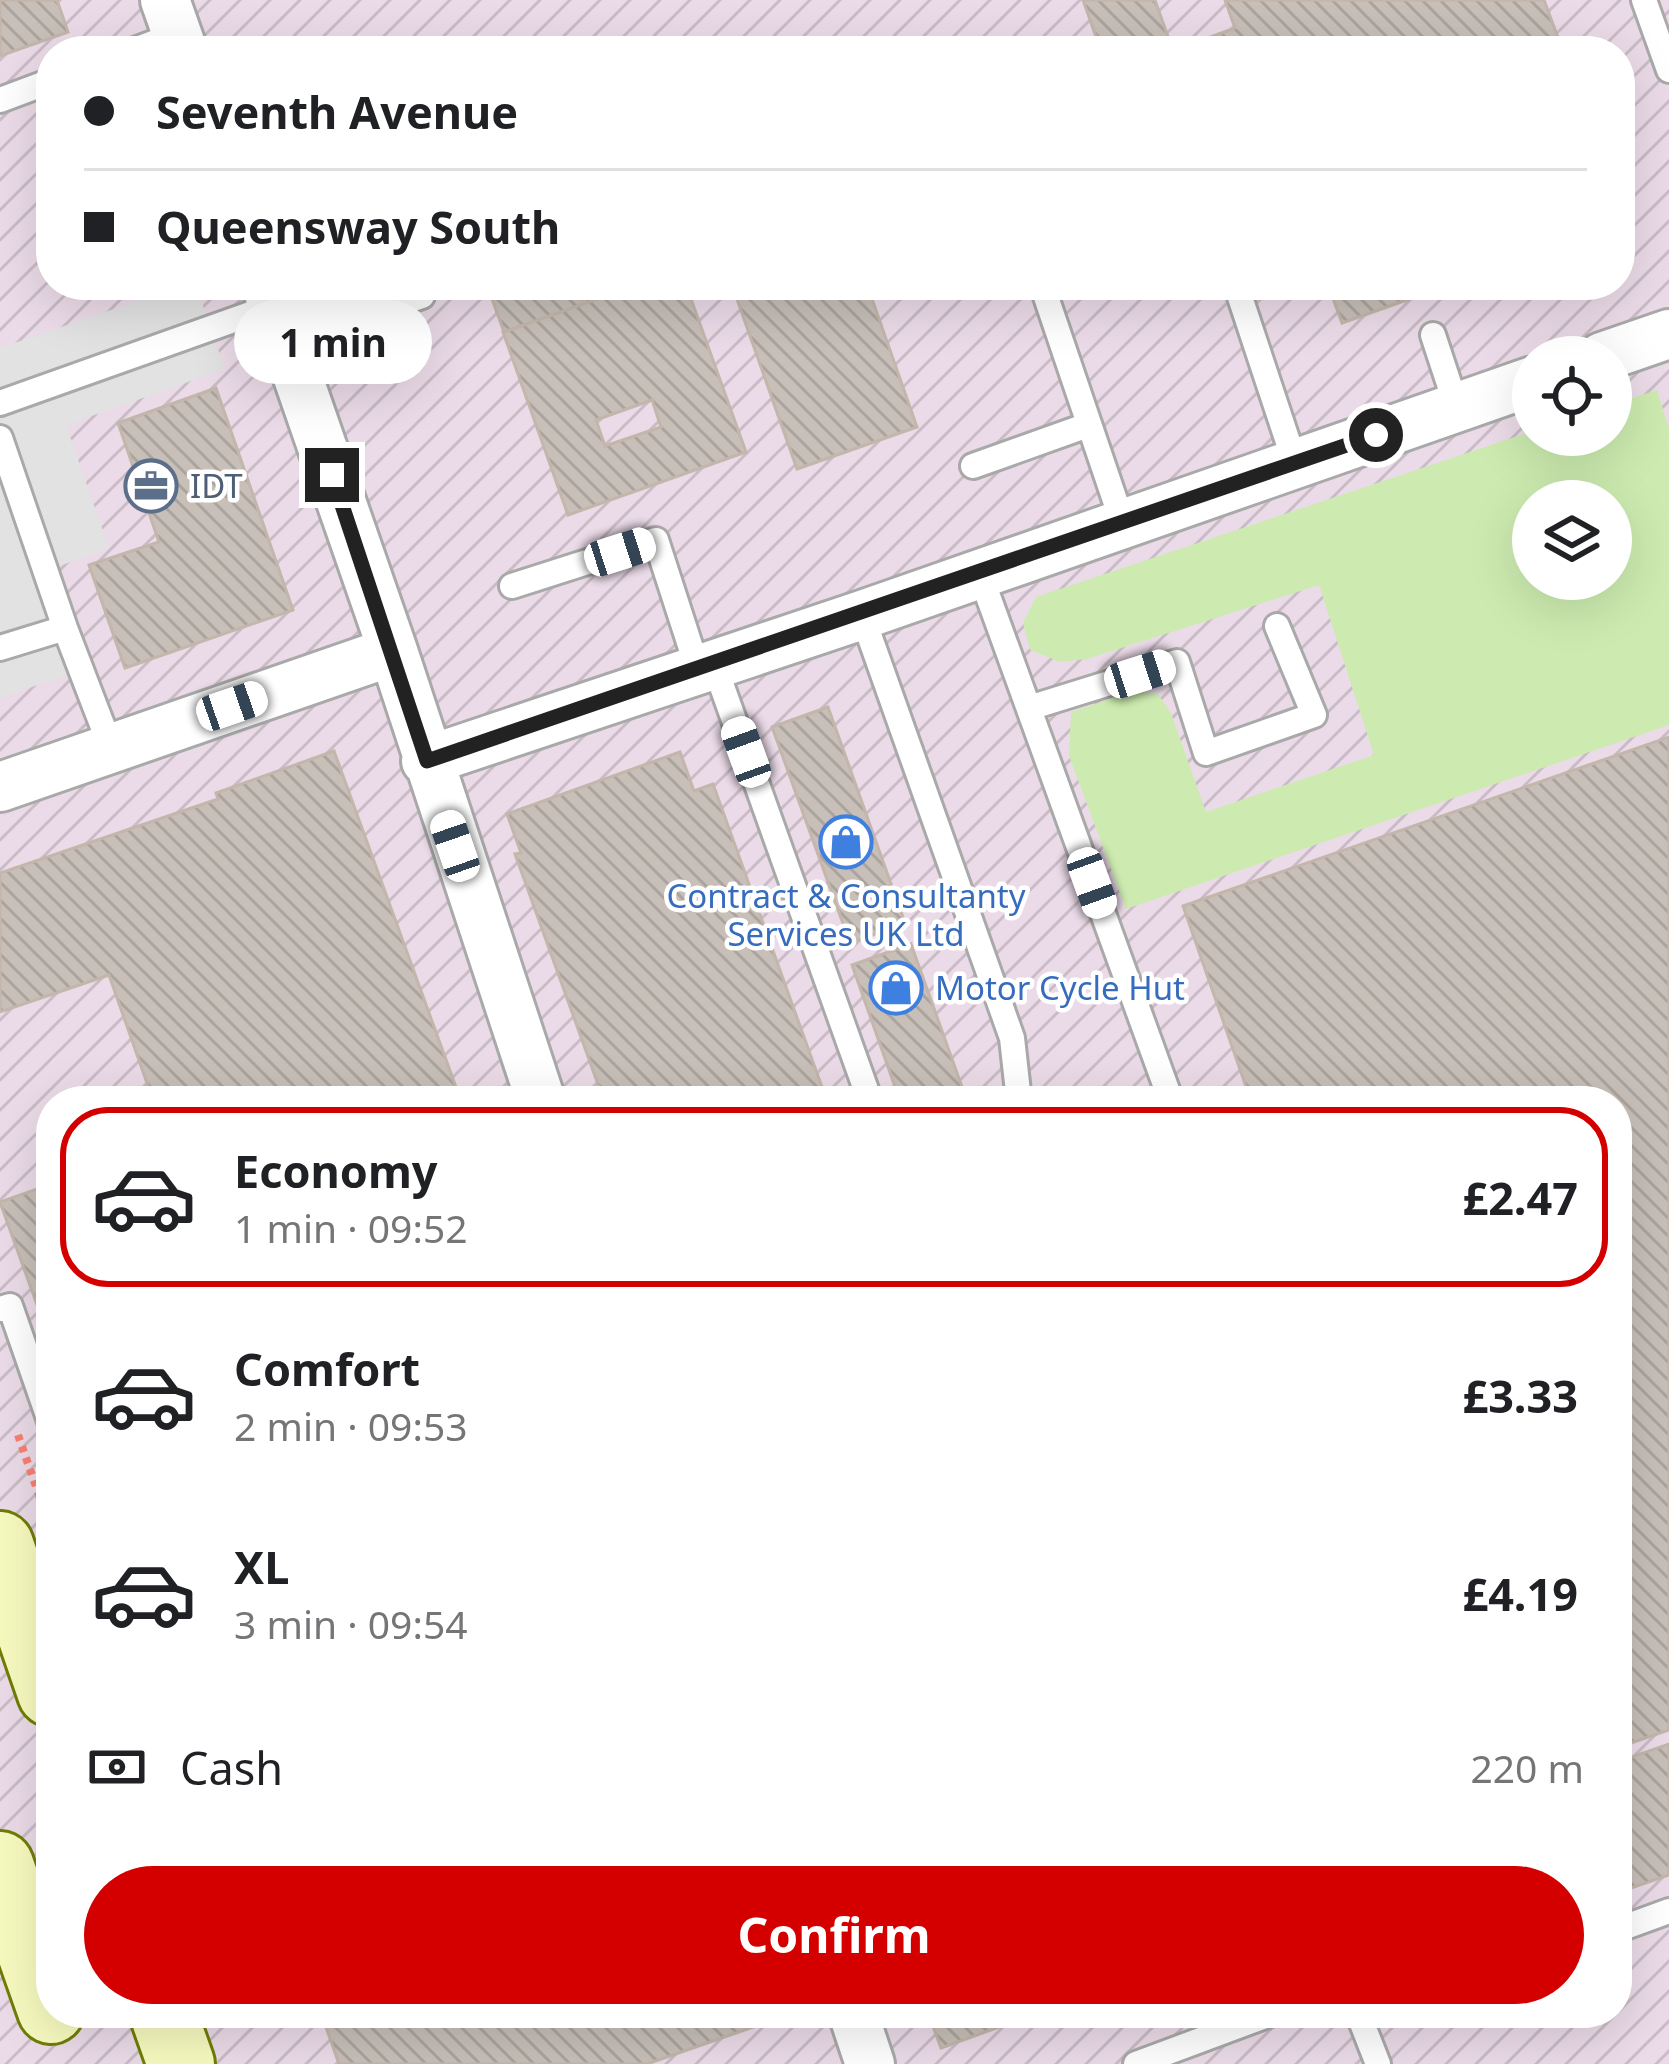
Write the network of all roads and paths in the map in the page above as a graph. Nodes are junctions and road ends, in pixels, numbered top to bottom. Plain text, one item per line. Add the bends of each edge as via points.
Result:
1 (1644, 0) edge
2 (1669, 70) edge
3 (36, 87) edge
4 (0, 100) edge
5 (383, 300) edge
6 (1047, 300) edge
7 (1241, 300) edge
8 (275, 311) edge
9 (1669, 334) edge
10 (1433, 335) dead end
11 (1632, 347) edge
12 (1512, 388) edge
13 (0, 403) edge
14 (1457, 408) junction
15 (1088, 425) junction
16 (0, 438) edge
17 (1295, 463) junction
18 (973, 466) dead end
19 (1123, 524) junction
20 (980, 574) junction
21 (512, 586) dead end
22 (862, 615) junction
23 (1277, 626) dead end
24 (64, 628) junction
25 (0, 648) edge
26 (393, 651) junction
27 (706, 667) junction
28 (1029, 708) junction
29 (111, 748) junction
30 (427, 761) junction
31 (0, 787) edge
32 (536, 1086) edge
33 (864, 1086) edge
34 (1017, 1086) edge
35 (1166, 1086) edge
36 (0, 1309) edge
37 (36, 1381) edge
38 (15, 1426) dead end
39 (36, 1487) edge
40 (0, 1546) edge
41 (36, 1650) edge
42 (0, 1865) edge
43 (1669, 1911) edge
44 (1632, 1925) edge
45 (36, 1966) edge
46 (58, 2028) edge
47 (168, 2028) edge
48 (858, 2028) edge
49 (1233, 2028) edge
50 (1364, 2028) edge
51 (70, 2064) edge
52 (181, 2064) edge
53 (870, 2064) edge
54 (1136, 2064) edge
55 (1378, 2064) edge

1 - 2 lane
3 - 4 lane
5 - 8 lane
6 - 15 lane
7 - 17 lane
8 - 13 lane
8 - 26 street
9 - 11 street
10 - 14 lane
12 - 14 street
14 - 17 street
15 - 18 lane
15 - 19 lane
16 - 24 lane
17 - 19 street
19 - 20 street
20 - 22 street
20 - 28 lane
21 - 27 lane via 656,540
22 - 27 street
22 - 34 lane via 1012,1038
23 - 28 lane via 1314,715 1206,754 1177,662
24 - 25 lane
24 - 29 lane
26 - 29 street
26 - 30 street
27 - 30 street
27 - 33 lane
28 - 35 lane
29 - 31 street
30 - 32 street
36 - 37 lane via 10,1306
38 - 39 path
40 - 41 street
42 - 45 street
43 - 44 lane
46 - 51 street
47 - 52 street
48 - 53 street
49 - 54 lane
50 - 55 lane

